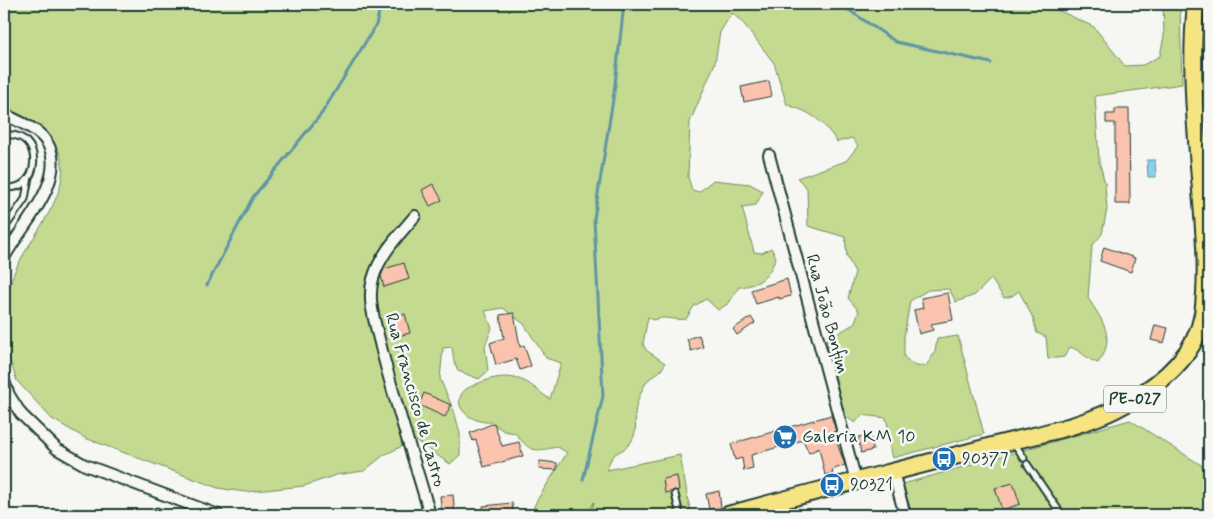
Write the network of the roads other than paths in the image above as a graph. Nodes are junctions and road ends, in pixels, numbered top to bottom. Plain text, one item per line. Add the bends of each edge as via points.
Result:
1 (1196, 4) edge
2 (4, 114) edge
3 (1202, 117) edge
4 (4, 134) edge
5 (769, 155) dead end
6 (29, 177) junction
7 (4, 187) edge
8 (416, 216) dead end
9 (4, 229) edge
10 (4, 258) edge
11 (4, 381) edge
12 (1012, 441) junction
13 (893, 472) junction
14 (856, 481) junction
15 (675, 494) dead end
16 (149, 515) edge
17 (166, 515) edge
18 (218, 515) edge
19 (430, 515) edge
20 (680, 515) edge
21 (728, 515) edge
22 (905, 515) edge
23 (1062, 515) edge

1 - 3 main road, PE-027 via 1193,49
2 - 10 street via 46,141 51,167 43,199
3 - 12 main road, PE-027 via 1205,284 1203,315 1189,349 1160,382 1103,416
4 - 6 lane via 22,138 33,152 33,170
5 - 14 street, Rua João Bonfim
6 - 7 lane via 20,185
6 - 9 lane via 25,199
8 - 19 street, Rua Francisco de Castro via 394,240 379,264 373,279 371,300 394,398
11 - 18 street via 8,395 21,414 57,449 85,464
12 - 13 main road, PE-027
12 - 23 lane
13 - 14 main road, PE-027
13 - 22 street
14 - 21 main road, PE-027
15 - 20 lane
16 - 17 lane via 157,511

